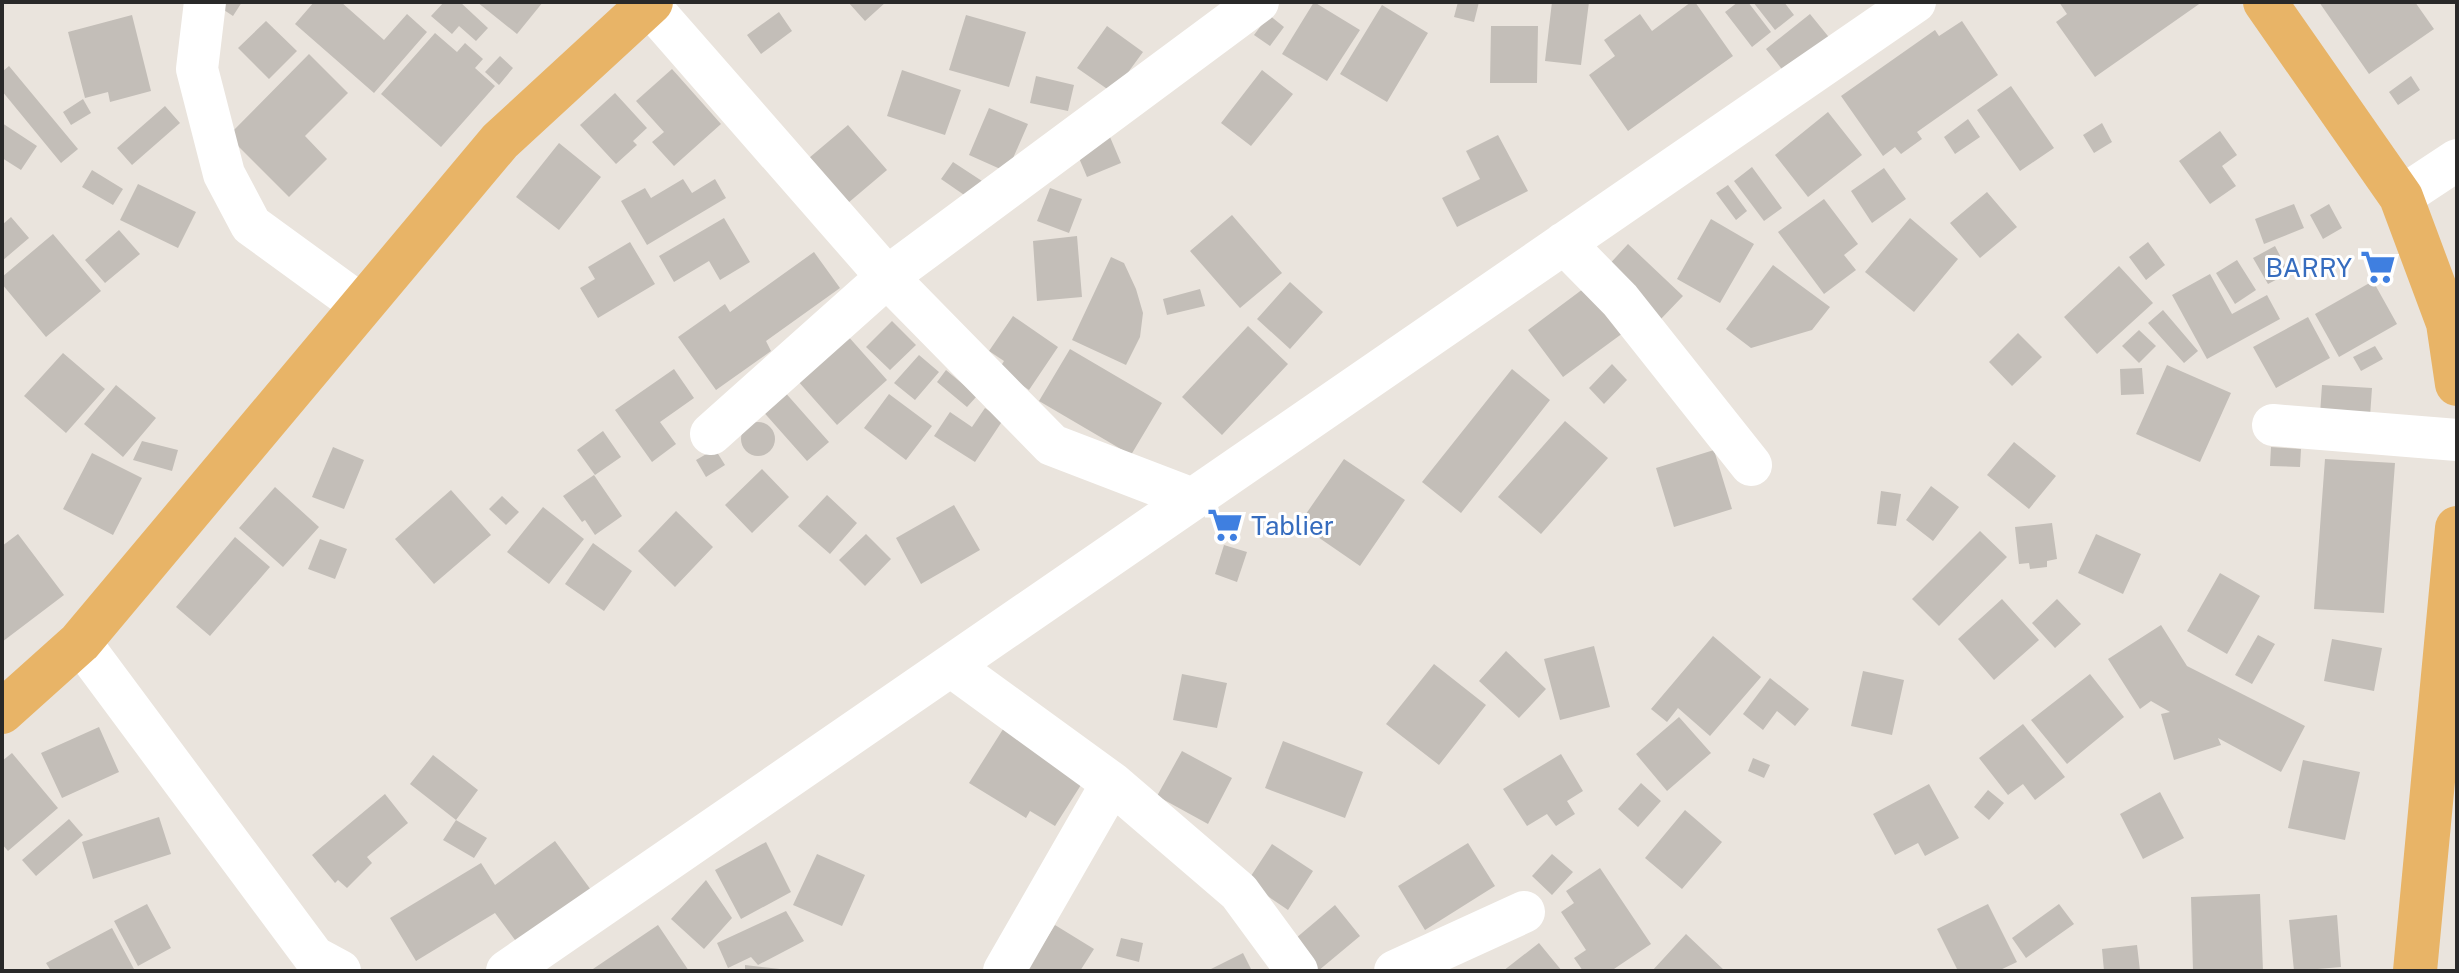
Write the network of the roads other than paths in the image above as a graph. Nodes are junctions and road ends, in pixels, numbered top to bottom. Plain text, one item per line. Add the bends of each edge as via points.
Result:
1 (205, 2) edge
2 (1258, 2) edge
3 (1915, 2) edge
4 (2265, 2) edge
5 (650, 3) edge
6 (2457, 160) edge
7 (2401, 197) junction
8 (1564, 243) junction
9 (887, 277) junction
10 (361, 305) junction
11 (2457, 384) edge
12 (2273, 425) dead end
13 (711, 434) dead end
14 (2457, 440) edge
15 (1751, 465) dead end
16 (1193, 499) junction
17 (2457, 528) edge
18 (80, 642) junction
19 (951, 666) junction
20 (2, 712) edge
21 (1112, 783) junction
22 (1524, 912) dead end
23 (340, 971) edge
24 (507, 971) edge
25 (1004, 971) edge
26 (1297, 971) edge
27 (1395, 971) edge
28 (2415, 971) edge

1 - 10 street via 197,69 224,174 251,225
2 - 9 street
3 - 8 street
4 - 7 highway
5 - 9 street
5 - 10 highway via 500,141
6 - 7 street
7 - 11 highway via 2448,323
8 - 15 street via 1620,300
8 - 16 street
9 - 13 street
9 - 16 street via 1052,445
10 - 18 highway
12 - 14 street
16 - 19 street
17 - 28 highway
18 - 20 highway
18 - 23 street via 314,957
19 - 21 street
19 - 24 street
21 - 25 street
21 - 26 street via 1239,892
22 - 27 street

